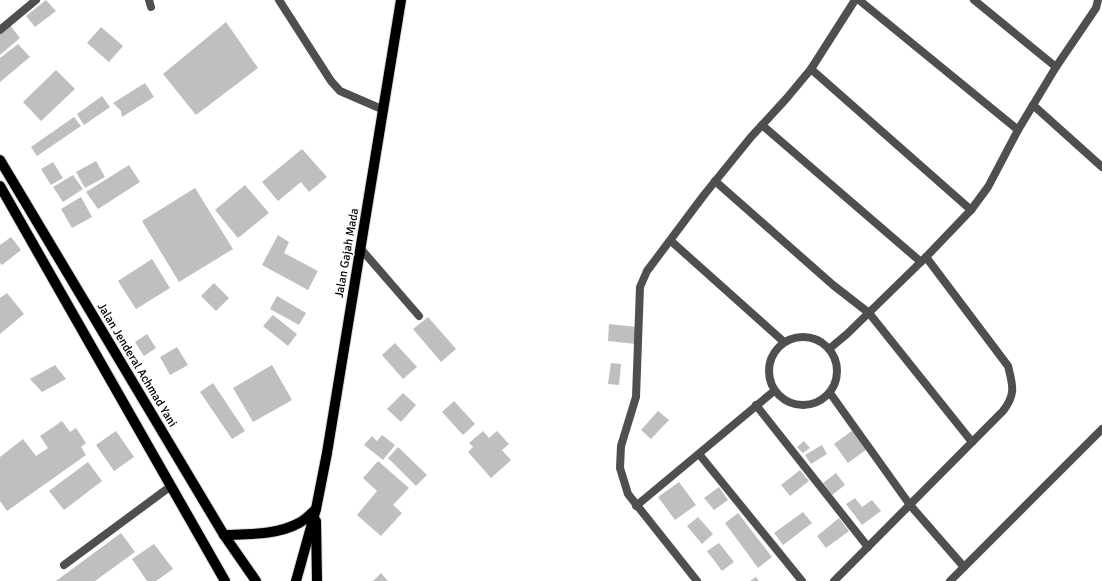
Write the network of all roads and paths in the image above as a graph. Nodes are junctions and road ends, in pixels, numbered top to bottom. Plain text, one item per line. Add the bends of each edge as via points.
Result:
1 (36, 0) edge
2 (279, 0) edge
3 (401, 0) edge
4 (855, 0) edge
5 (859, 0) edge
6 (974, 0) edge
7 (1098, 0) edge
8 (0, 30) edge
9 (1056, 68) junction
10 (811, 69) junction
11 (1033, 106) junction
12 (384, 110) junction
13 (762, 125) junction
14 (1018, 130) junction
15 (0, 160) edge
16 (1102, 168) edge
17 (716, 181) junction
18 (0, 186) edge
19 (971, 210) junction
20 (671, 241) junction
21 (360, 249) junction
22 (924, 260) junction
23 (869, 313) junction
24 (419, 316) dead end
25 (784, 342) junction
26 (829, 349) junction
27 (774, 391) junction
28 (830, 393) junction
29 (756, 405) junction
30 (1102, 429) edge
31 (972, 442) junction
32 (699, 454) junction
33 (171, 486) junction
34 (910, 505) junction
35 (636, 506) junction
36 (316, 509) junction
37 (224, 535) junction
38 (868, 547) junction
39 (64, 564) dead end
40 (964, 567) junction
41 (225, 581) edge
42 (256, 581) edge
43 (296, 581) edge
44 (317, 581) edge
45 (697, 581) edge
46 (802, 581) edge
47 (834, 581) edge
48 (950, 581) edge

1 - 8 street
2 - 12 street via 340,91
3 - 12 main road, Jalan Gajah Mada
4 - 10 street
5 - 14 street
6 - 9 street
7 - 9 street via 1096,8
9 - 11 street
10 - 13 street
10 - 19 street
11 - 14 street
11 - 16 street
12 - 21 main road, Jalan Gajah Mada
13 - 17 street
13 - 22 street
14 - 19 street via 988,187
15 - 37 main road, Jalan Jenderal Achmad Yani
17 - 20 street
17 - 23 street via 833,285
18 - 33 main road
19 - 22 street
20 - 25 street
20 - 35 street via 647,271 640,287 636,397 621,446 620,468 628,494
21 - 24 street
21 - 36 main road, Jalan Gajah Mada
22 - 23 street
22 - 31 street via 1008,366 1013,386 1011,400
23 - 26 street
23 - 31 street
25 - 26 street via 808,337
25 - 27 street via 774,352 768,365 768,378
26 - 28 street via 835,359 837,371
27 - 28 street via 786,402 802,406 817,403
27 - 29 street
28 - 34 street
29 - 32 street
29 - 38 street
30 - 40 street
31 - 34 street
32 - 35 street
32 - 46 street
33 - 39 street
33 - 41 main road
34 - 38 street
34 - 40 street
35 - 45 street
36 - 37 main road via 300,523 287,528
36 - 43 main road
36 - 44 main road
37 - 42 main road, Jalan Jenderal Achmad Yani
38 - 47 street
40 - 48 street

